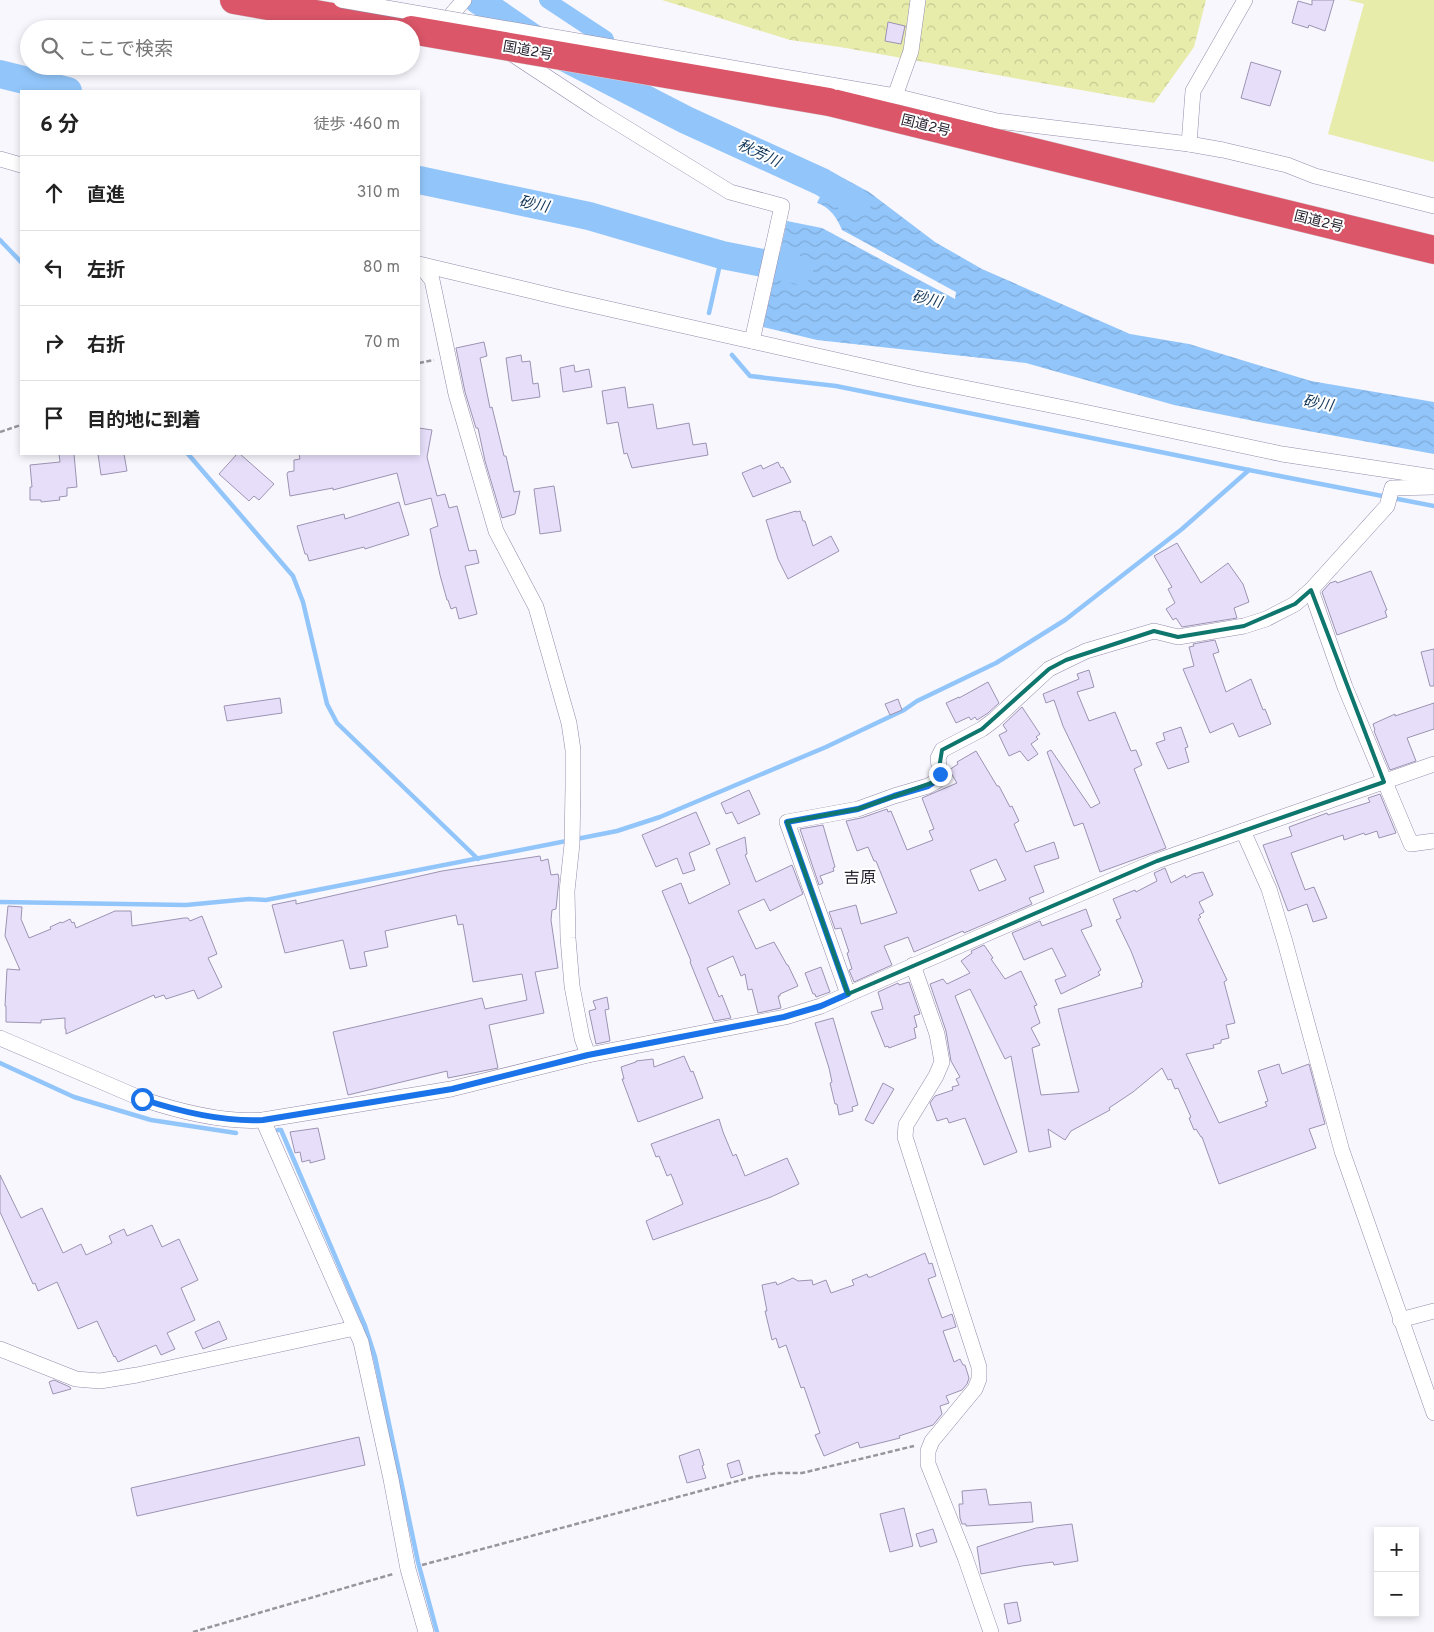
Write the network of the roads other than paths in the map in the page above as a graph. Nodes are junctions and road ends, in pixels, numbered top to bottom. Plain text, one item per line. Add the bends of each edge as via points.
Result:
1 (234, 0) edge
2 (341, 0) edge
3 (379, 0) edge
4 (918, 0) edge
5 (1245, 0) edge
6 (457, 9) edge
7 (350, 20) edge
8 (420, 31) edge
9 (830, 93) junction
10 (895, 96) junction
11 (1189, 144) junction
12 (0, 159) edge
13 (20, 165) edge
14 (1434, 206) edge
15 (1434, 250) edge
16 (420, 265) edge
17 (752, 341) junction
18 (1434, 478) edge
19 (1434, 487) edge
20 (1310, 590) junction
21 (1434, 764) edge
22 (1384, 782) junction
23 (1243, 831) junction
24 (1434, 841) edge
25 (913, 965) junction
26 (848, 994) junction
27 (0, 1038) edge
28 (588, 1055) junction
29 (263, 1120) junction
30 (1434, 1311) edge
31 (1400, 1320) junction
32 (355, 1328) junction
33 (0, 1349) edge
34 (1434, 1413) edge
35 (426, 1632) edge
36 (991, 1632) edge

1 - 7 highway
2 - 9 street, bridge
3 - 6 street via 422,8
4 - 10 street via 911,51
5 - 11 street via 1193,91
6 - 17 street via 598,110 730,192 782,206
8 - 9 highway, 国道2号, bridge
9 - 10 street
9 - 15 highway, 国道2号
10 - 11 street via 997,121
11 - 14 street via 1287,165 1315,176
12 - 13 street
16 - 17 street
16 - 28 street via 432,280 456,394 496,531 536,607 569,723 573,750 568,938 572,986
17 - 18 street via 1282,454
19 - 20 street via 1392,488 1389,499
20 - 22 street
20 - 26 street via 1295,604 1244,626 1178,637 1154,631 1086,651 1049,669 994,720 942,750 938,758 940,774 936,781 858,809 787,822
21 - 22 street
22 - 23 street
22 - 24 street via 1411,844
23 - 25 street via 1157,862
23 - 31 street via 1269,889 1342,1150
25 - 26 street
25 - 36 street via 938,1034 942,1062 906,1124 905,1137 979,1367 975,1389 932,1441 928,1464
26 - 28 street via 784,1017
27 - 29 street via 159,1105 220,1118
28 - 29 street via 452,1089
29 - 32 street
30 - 31 street
31 - 34 street
32 - 33 street via 100,1381 76,1379
32 - 35 street via 367,1365 415,1567

